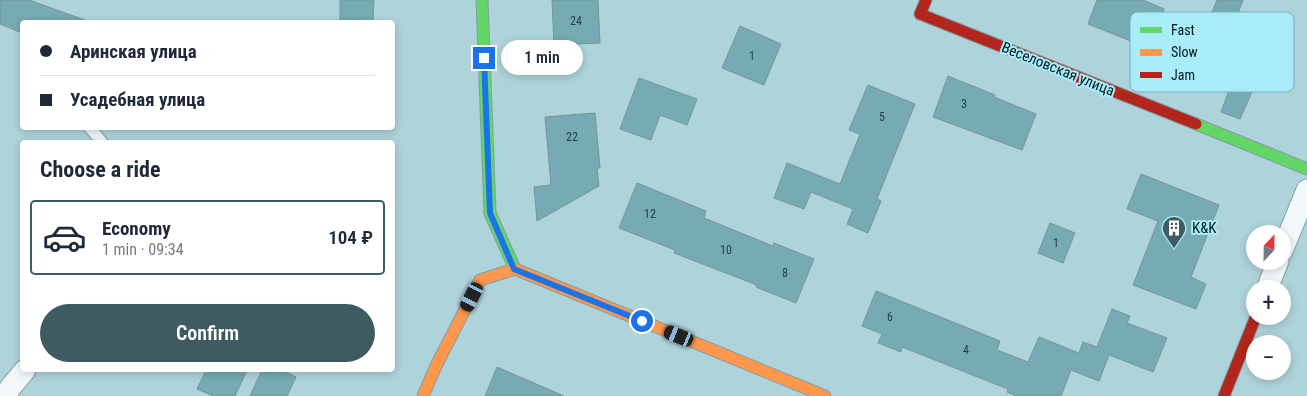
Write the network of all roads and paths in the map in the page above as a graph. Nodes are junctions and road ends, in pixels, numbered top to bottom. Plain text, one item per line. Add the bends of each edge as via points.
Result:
1 (482, 0) edge
2 (926, 0) edge
3 (92, 130) edge
4 (100, 140) edge
5 (1307, 169) edge
6 (1307, 190) edge
7 (1291, 229) edge
8 (514, 269) junction
9 (1252, 325) edge
10 (23, 372) edge
11 (6, 396) edge
12 (423, 396) edge
13 (825, 396) edge
14 (1224, 396) edge

1 - 8 street via 490,213
2 - 5 street, Веселовская улица via 920,14
3 - 4 lane
6 - 7 street
8 - 12 street via 480,280
8 - 13 street
9 - 14 street
10 - 11 street

